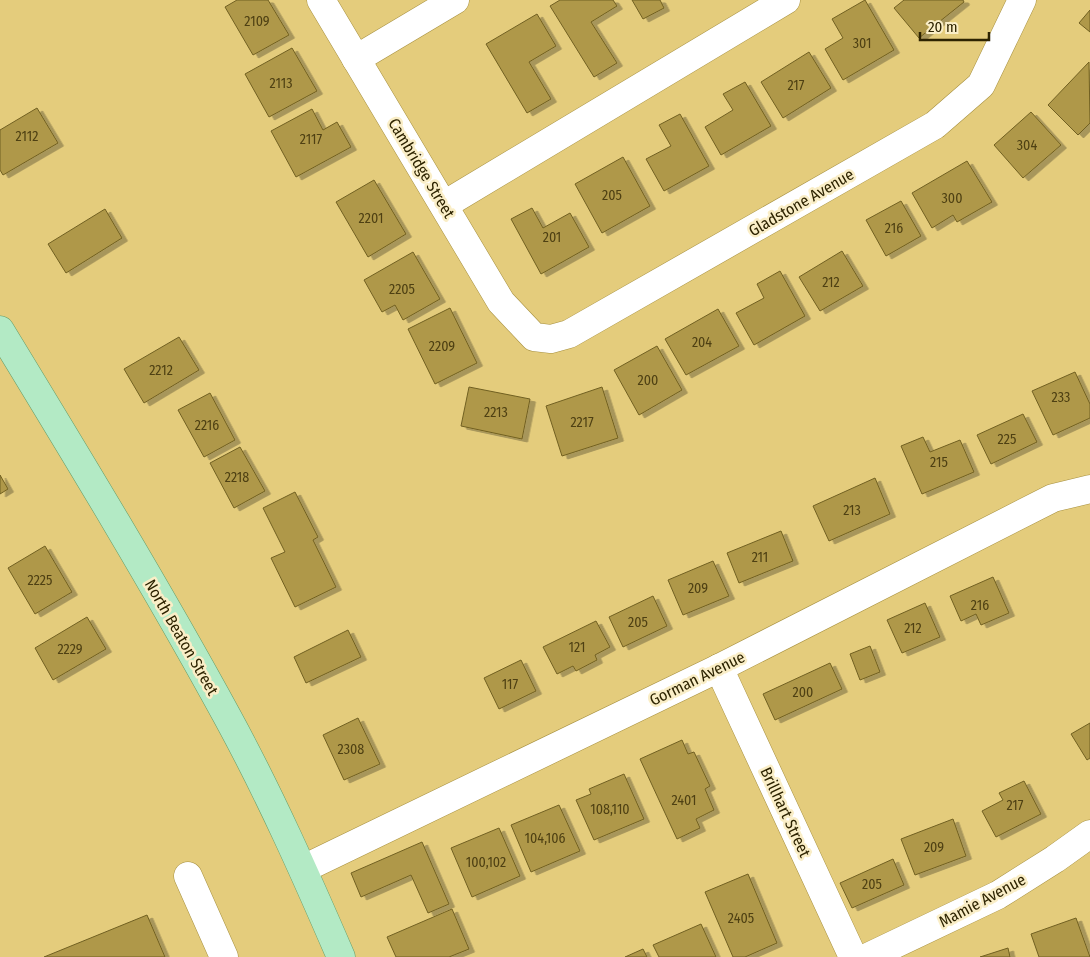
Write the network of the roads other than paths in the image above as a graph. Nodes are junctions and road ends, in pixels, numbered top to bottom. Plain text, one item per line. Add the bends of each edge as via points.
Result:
1 (322, 0) edge
2 (455, 0) edge
3 (786, 0) edge
4 (1022, 0) edge
5 (356, 59) junction
6 (444, 206) junction
7 (0, 330) edge
8 (529, 332) joint
9 (1090, 489) edge
10 (719, 668) junction
11 (1090, 834) edge
12 (302, 869) junction
13 (188, 876) dead end
14 (338, 956) edge
15 (224, 957) edge
16 (853, 957) edge
17 (868, 957) edge

1 - 5 street, Cambridge Street
2 - 5 street
3 - 6 street
4 - 8 street, Gladstone Avenue via 981,85 935,125 569,334 551,339 534,337
5 - 6 street, Cambridge Street
6 - 8 street, Cambridge Street via 500,302
7 - 12 main road, North Beaton Street via 119,527 228,719
9 - 10 street, Gorman Avenue via 1053,498
10 - 12 street, Gorman Avenue
10 - 16 street, Brillhart Street
11 - 17 street, Mamie Avenue via 998,895
12 - 14 main road, North Beaton Street
13 - 15 street

